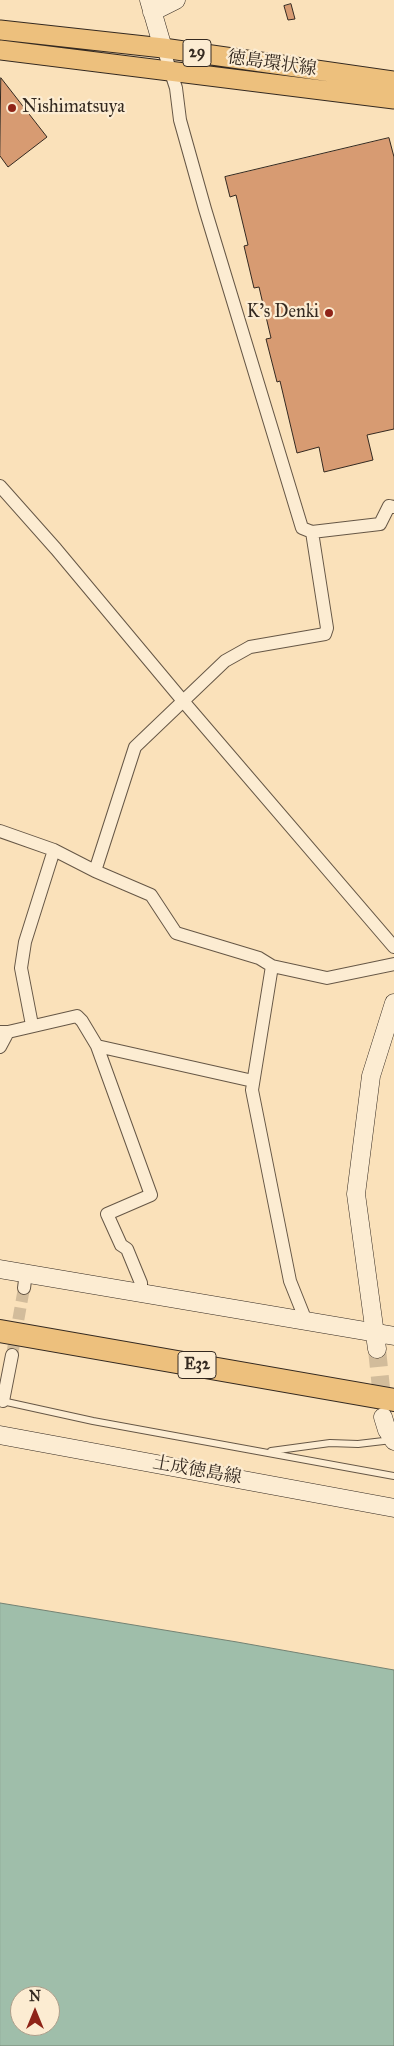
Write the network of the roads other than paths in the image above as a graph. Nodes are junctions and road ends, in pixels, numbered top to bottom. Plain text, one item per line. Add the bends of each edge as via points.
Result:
1 (176, 0) edge
2 (150, 6) edge
3 (0, 30) edge
4 (163, 48) junction
5 (0, 50) edge
6 (170, 71) junction
7 (394, 81) edge
8 (394, 100) edge
9 (0, 486) edge
10 (394, 507) edge
11 (312, 532) junction
12 (183, 701) junction
13 (0, 831) edge
14 (54, 850) junction
15 (95, 871) junction
16 (394, 947) edge
17 (394, 964) edge
18 (272, 966) junction
19 (394, 1003) edge
20 (32, 1025) junction
21 (4, 1032) edge
22 (97, 1046) junction
23 (0, 1047) edge
24 (253, 1081) junction
25 (0, 1269) edge
26 (141, 1292) junction
27 (306, 1321) junction
28 (0, 1331) edge
29 (394, 1336) edge
30 (376, 1341) junction
31 (12, 1355) tunnel mouth
32 (2, 1400) edge
33 (389, 1409) edge
34 (0, 1435) edge
35 (393, 1441) edge
36 (264, 1452) junction
37 (394, 1476) edge
38 (394, 1508) edge

1 - 2 street
2 - 4 street
3 - 4 main road, 徳島環状線 / 29
4 - 6 street
4 - 7 main road, 徳島環状線 / 29
5 - 6 main road, 徳島環状線 / 29
6 - 8 main road, 徳島環状線 / 29
6 - 11 street via 205,209 302,528
9 - 12 street
10 - 11 street via 389,506 380,524
11 - 12 street via 327,628 325,634 250,647 225,662
12 - 15 street via 134,747
12 - 16 street
13 - 14 street
14 - 15 street
14 - 20 street via 24,942 21,968
15 - 18 street via 151,895 176,933 259,958
17 - 18 street via 327,978
18 - 24 street
19 - 30 street via 371,1076 356,1194
20 - 21 street
20 - 22 street via 76,1016
21 - 23 street
22 - 24 street
22 - 26 street via 151,1195 107,1214 121,1244 127,1248 141,1283
24 - 27 street via 256,1112 290,1281
25 - 26 street via 25,1281
26 - 27 street
27 - 30 street
28 - 33 highway, E32
29 - 30 street
31 - 32 street
32 - 36 lane via 93,1421
33 - 35 street
34 - 38 street, 土成徳島線
35 - 36 lane via 330,1443
36 - 37 lane

